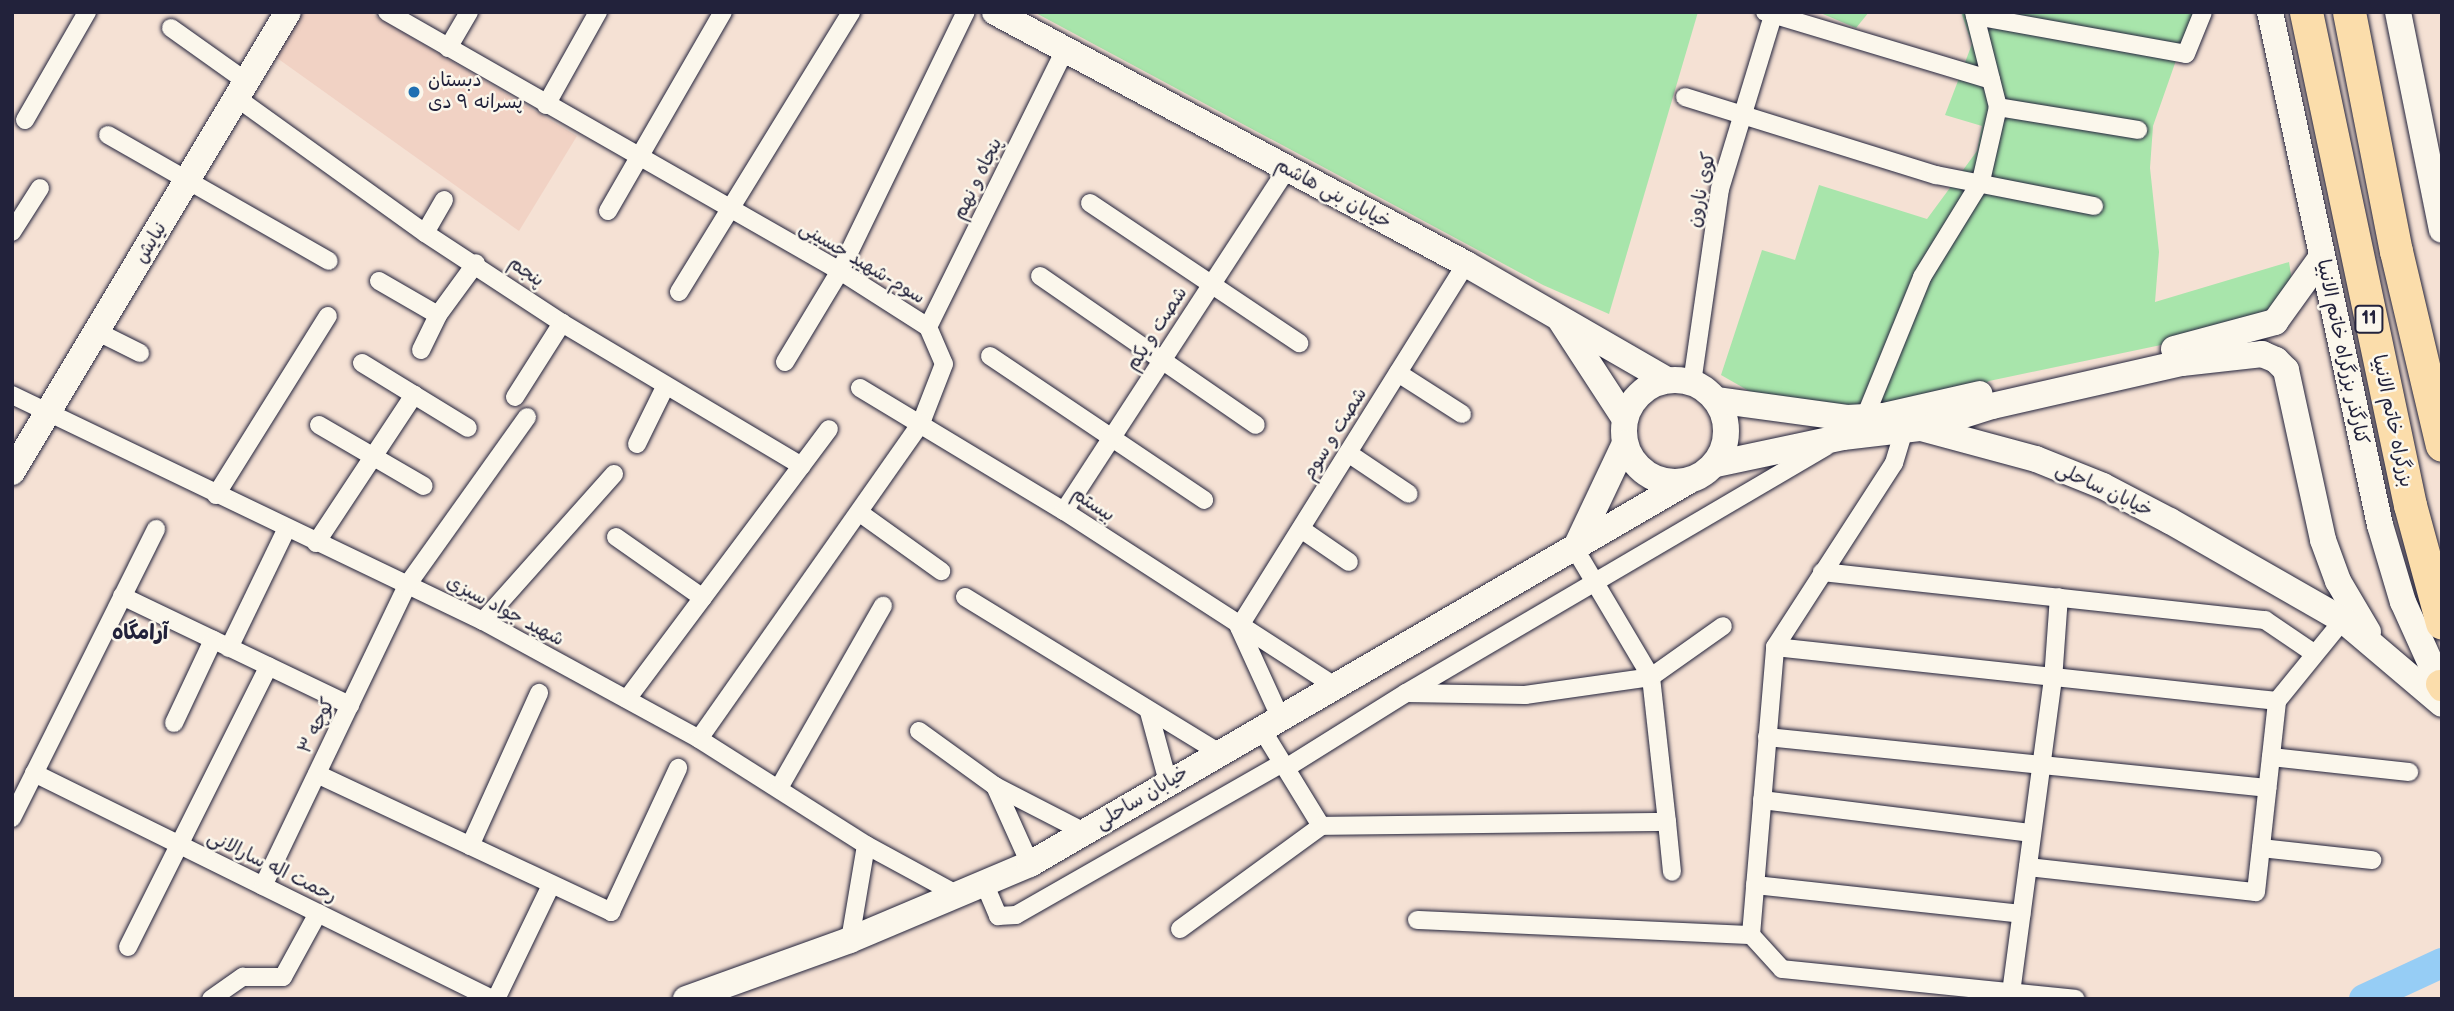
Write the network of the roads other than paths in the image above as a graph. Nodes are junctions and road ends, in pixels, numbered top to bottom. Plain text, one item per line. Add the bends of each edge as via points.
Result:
1 (87, 12) edge
2 (288, 12) edge
3 (387, 12) edge
4 (469, 12) edge
5 (598, 12) edge
6 (723, 12) edge
7 (851, 12) edge
8 (966, 12) edge
9 (995, 12) edge
10 (2203, 12) edge
11 (2270, 12) edge
12 (2305, 12) edge
13 (2349, 12) edge
14 (2398, 12) edge
15 (1771, 13) edge
16 (1974, 14) edge
17 (171, 28) dead end
18 (449, 48) junction
19 (1065, 50) junction
20 (1991, 80) junction
21 (242, 90) junction
22 (1685, 97) dead end
23 (546, 104) junction
24 (1998, 107) junction
25 (1742, 115) junction
26 (25, 120) dead end
27 (2297, 129) junction
28 (2138, 130) dead end
29 (108, 135) dead end
30 (639, 159) junction
31 (1286, 170) junction
32 (1981, 181) junction
33 (187, 182) junction
34 (40, 188) dead end
35 (443, 200) dead end
36 (1090, 203) dead end
37 (2094, 206) dead end
38 (729, 210) junction
39 (608, 211) dead end
40 (2442, 230) edge
41 (12, 232) edge
42 (425, 233) junction
43 (2321, 258) junction
44 (329, 261) dead end
45 (476, 263) junction
46 (1466, 264) junction
47 (840, 271) junction
48 (1040, 276) dead end
49 (379, 281) dead end
50 (1212, 284) junction
51 (679, 292) dead end
52 (1556, 313) junction
53 (438, 315) junction
54 (328, 316) dead end
55 (2275, 322) junction
56 (562, 323) junction
57 (928, 327) junction
58 (98, 332) junction
59 (1299, 343) dead end
60 (421, 350) dead end
61 (141, 353) dead end
62 (990, 356) dead end
63 (1162, 360) junction
64 (2276, 360) junction
65 (785, 362) dead end
66 (362, 363) dead end
67 (1398, 373) junction
68 (1680, 382) junction
69 (665, 387) junction
70 (860, 388) dead end
71 (12, 395) edge
72 (414, 395) junction
73 (515, 397) dead end
74 (1716, 400) junction
75 (1992, 406) junction
76 (50, 414) junction
77 (1462, 414) dead end
78 (527, 417) dead end
79 (1866, 417) junction
80 (921, 423) junction
81 (1911, 423) junction
82 (2392, 423) junction
83 (319, 425) dead end
84 (1256, 425) dead end
85 (468, 428) dead end
86 (829, 429) dead end
87 (1625, 431) junction
88 (1112, 437) junction
89 (1843, 437) junction
90 (637, 444) dead end
91 (2442, 445) edge
92 (1999, 449) junction
93 (1348, 453) junction
94 (373, 457) junction
95 (1716, 464) junction
96 (802, 466) junction
97 (12, 472) edge
98 (614, 474) dead end
99 (1687, 482) junction
100 (424, 486) dead end
101 (1409, 494) dead end
102 (216, 495) junction
103 (1204, 500) dead end
104 (1064, 511) junction
105 (860, 513) junction
106 (156, 529) dead end
107 (1301, 529) junction
108 (286, 530) junction
109 (616, 537) dead end
110 (316, 543) junction
111 (1575, 549) junction
112 (1349, 562) dead end
113 (941, 571) dead end
114 (1822, 572) junction
115 (1594, 581) junction
116 (408, 584) junction
117 (122, 596) junction
118 (965, 597) dead end
119 (2059, 597) junction
120 (703, 598) junction
121 (2403, 602) junction
122 (883, 606) dead end
123 (2343, 620) junction
124 (483, 621) junction
125 (2442, 623) edge
126 (1239, 626) junction
127 (1723, 626) dead end
128 (221, 644) junction
129 (1775, 647) junction
130 (2379, 651) junction
131 (2315, 653) junction
132 (269, 667) junction
133 (1651, 677) junction
134 (2053, 680) junction
135 (1334, 686) junction
136 (2441, 692) edge
137 (538, 693) dead end
138 (1406, 693) junction
139 (627, 699) junction
140 (2277, 701) junction
141 (350, 705) junction
142 (1149, 712) junction
143 (1270, 722) junction
144 (174, 723) dead end
145 (919, 731) dead end
146 (1768, 737) junction
147 (699, 739) junction
148 (1218, 752) junction
149 (2271, 757) junction
150 (2042, 764) junction
151 (1285, 766) junction
152 (678, 768) dead end
153 (2409, 772) dead end
154 (34, 773) junction
155 (317, 774) junction
156 (1168, 782) junction
157 (995, 786) junction
158 (779, 788) junction
159 (2267, 788) junction
160 (1762, 800) junction
161 (12, 818) edge
162 (1667, 822) junction
163 (1321, 826) junction
164 (1084, 832) junction
165 (2032, 833) junction
166 (181, 845) junction
167 (866, 845) junction
168 (470, 846) junction
169 (2261, 848) junction
170 (2372, 860) dead end
171 (1030, 864) junction
172 (2028, 867) junction
173 (1672, 872) dead end
174 (551, 885) junction
175 (985, 885) junction
176 (1755, 885) junction
177 (263, 886) junction
178 (960, 896) junction
179 (318, 913) junction
180 (2021, 914) junction
181 (1417, 920) dead end
182 (1180, 929) dead end
183 (1751, 935) junction
184 (850, 940) junction
185 (128, 947) dead end
186 (2011, 993) junction
187 (211, 999) edge
188 (494, 999) edge
189 (686, 999) edge
190 (2075, 999) edge

1 - 26 street
2 - 21 street, نیایش
3 - 18 street, سوم-شهید حسینی
4 - 18 street
5 - 23 street
6 - 30 street
7 - 38 street
8 - 47 street
9 - 19 street, خیابان بنی هاشم
10 - 16 street via 2186,54
11 - 27 street, کنارگذر بزرگراه خاتم الانبیا
12 - 27 street
12 - 82 highway, بزرگراه خاتم الانبیا / 11
13 - 91 highway, 11 via 2396,251
14 - 40 street
15 - 20 street
15 - 25 street, کوی نارون
16 - 20 street
17 - 21 street, پنجم
18 - 23 street, سوم-شهید حسینی
19 - 31 street, خیابان بنی هاشم
19 - 57 street, پنجاه و نهم
20 - 24 street
21 - 33 street, نیایش
21 - 42 street, پنجم
22 - 25 street
23 - 30 street, سوم-شهید حسینی
24 - 28 street
24 - 32 street
25 - 32 street via 1936,175
25 - 68 street, کوی نارون via 1720,189
27 - 43 street, کنارگذر بزرگراه خاتم الانبیا
29 - 33 street
30 - 38 street, سوم-شهید حسینی
30 - 39 street
31 - 46 street, خیابان بنی هاشم
31 - 50 street, شصت و یکم
32 - 37 street
32 - 79 street via 1922,277
33 - 44 street
33 - 58 street, نیایش
34 - 41 street
35 - 42 street
36 - 50 street
38 - 47 street, سوم-شهید حسینی
38 - 51 street
42 - 45 street, پنجم
43 - 55 street
43 - 121 street, کنارگذر بزرگراه خاتم الانبیا via 2379,525
45 - 53 street
45 - 56 street, پنجم
46 - 52 street, خیابان بنی هاشم
46 - 67 street, شصت و سوم
47 - 57 street, سوم-شهید حسینی
47 - 65 street
48 - 63 street
49 - 53 street
50 - 59 street
50 - 63 street, شصت و یکم
52 - 68 street, خیابان بنی هاشم
52 - 87 street
53 - 60 street
54 - 102 street
55 - 64 street via 2287,340
55 - 81 street
56 - 69 street, پنجم
56 - 73 street
57 - 80 street, سوم-شهید حسینی via 944,364
58 - 61 street
58 - 76 street, نیایش
62 - 88 street
63 - 84 street
63 - 88 street, شصت و یکم
64 - 75 street via 2262,354 2182,363
64 - 130 street via 2286,370 2323,540 2338,582
66 - 72 street
67 - 77 street
67 - 93 street, شصت و سوم
68 - 74 street
68 - 87 street via 1640,394
69 - 90 street
69 - 96 street, پنجم
70 - 80 street, بیستم
71 - 76 street, شهید جواد سبزی
72 - 85 street
72 - 94 street
74 - 79 street, خیابان ساحلی
74 - 95 street via 1727,425 1727,439
75 - 81 street
75 - 92 street via 1987,426
76 - 97 street, نیایش
76 - 102 street, شهید جواد سبزی
78 - 116 street, کوچه ۳
79 - 81 street, خیابان ساحلی
80 - 104 street, بیستم
80 - 105 street, سوم-شهید حسینی
81 - 89 street, خیابان ساحلی
81 - 92 street, خیابان ساحلی
81 - 114 street via 1894,463
82 - 121 street via 2386,474
82 - 125 highway, بزرگراه خاتم الانبیا / 11
83 - 94 street
86 - 96 street
87 - 99 street via 1647,475
87 - 111 street
88 - 103 street
88 - 104 street, شصت و یکم
89 - 95 street, خیابان ساحلی
89 - 115 street
92 - 123 street, خیابان ساحلی via 2103,486
93 - 101 street
93 - 107 street, شصت و سوم
94 - 100 street
94 - 110 street
95 - 99 street
96 - 120 street
98 - 124 street
99 - 111 street, خیابان ساحلی
102 - 108 street, شهید جواد سبزی
104 - 126 street, بیستم
105 - 113 street
105 - 147 street, سوم-شهید حسینی
106 - 117 street
107 - 112 street
107 - 126 street, شصت و سوم
108 - 110 street, شهید جواد سبزی
108 - 128 street
109 - 120 street
110 - 116 street, شهید جواد سبزی
111 - 115 street
111 - 135 street, خیابان ساحلی
114 - 119 street
114 - 129 street
115 - 133 street
115 - 138 street
116 - 124 street, شهید جواد سبزی
116 - 141 street, کوچه ۳
117 - 128 street
117 - 154 street
118 - 142 street
119 - 131 street via 2264,620
119 - 134 street
120 - 139 street
121 - 136 street, کنارگذر بزرگراه خاتم الانبیا
122 - 158 street
123 - 130 street, خیابان ساحلی
123 - 131 street
124 - 139 street, شهید جواد سبزی
126 - 135 street, بیستم
126 - 143 street
127 - 133 street
128 - 132 street
128 - 144 street
129 - 134 street
129 - 146 street
130 - 136 street, خیابان ساحلی
131 - 140 street
132 - 141 street
132 - 166 street
133 - 138 street via 1525,695
133 - 162 street
134 - 140 street
134 - 150 street
135 - 143 street, خیابان ساحلی
137 - 168 street
138 - 151 street
139 - 147 street, شهید جواد سبزی
140 - 149 street
141 - 155 street, کوچه ۳
142 - 148 street
142 - 156 street
143 - 148 street, خیابان ساحلی
143 - 151 street
145 - 157 street
146 - 150 street
146 - 160 street
147 - 158 street, شهید جواد سبزی
148 - 156 street, خیابان ساحلی
149 - 153 street
149 - 159 street
150 - 159 street
150 - 165 street
151 - 163 street
151 - 175 street via 1016,915 998,916
152 - 174 street via 611,912
154 - 161 street
154 - 166 street, رحمت اله سارالانی
155 - 168 street
155 - 177 street, کوچه ۳
156 - 164 street, خیابان ساحلی
157 - 164 street
157 - 171 street
158 - 167 street, شهید جواد سبزی
159 - 169 street
160 - 165 street
160 - 176 street
162 - 163 street
162 - 173 street
163 - 182 street
164 - 171 street, خیابان ساحلی
165 - 172 street
166 - 177 street, رحمت اله سارالانی
166 - 185 street
167 - 178 street, شهید جواد سبزی
167 - 184 street
168 - 174 street
169 - 170 street
169 - 172 street via 2256,892
171 - 175 street, خیابان ساحلی
172 - 180 street
174 - 188 street
175 - 178 street, خیابان ساحلی
176 - 180 street
176 - 183 street
177 - 179 street, رحمت اله سارالانی
178 - 184 street, خیابان ساحلی
179 - 187 street via 283,977 243,977
179 - 188 street, رحمت اله سارالانی
180 - 186 street
181 - 183 street
183 - 186 street via 1782,969
184 - 189 street, خیابان ساحلی
186 - 190 street

